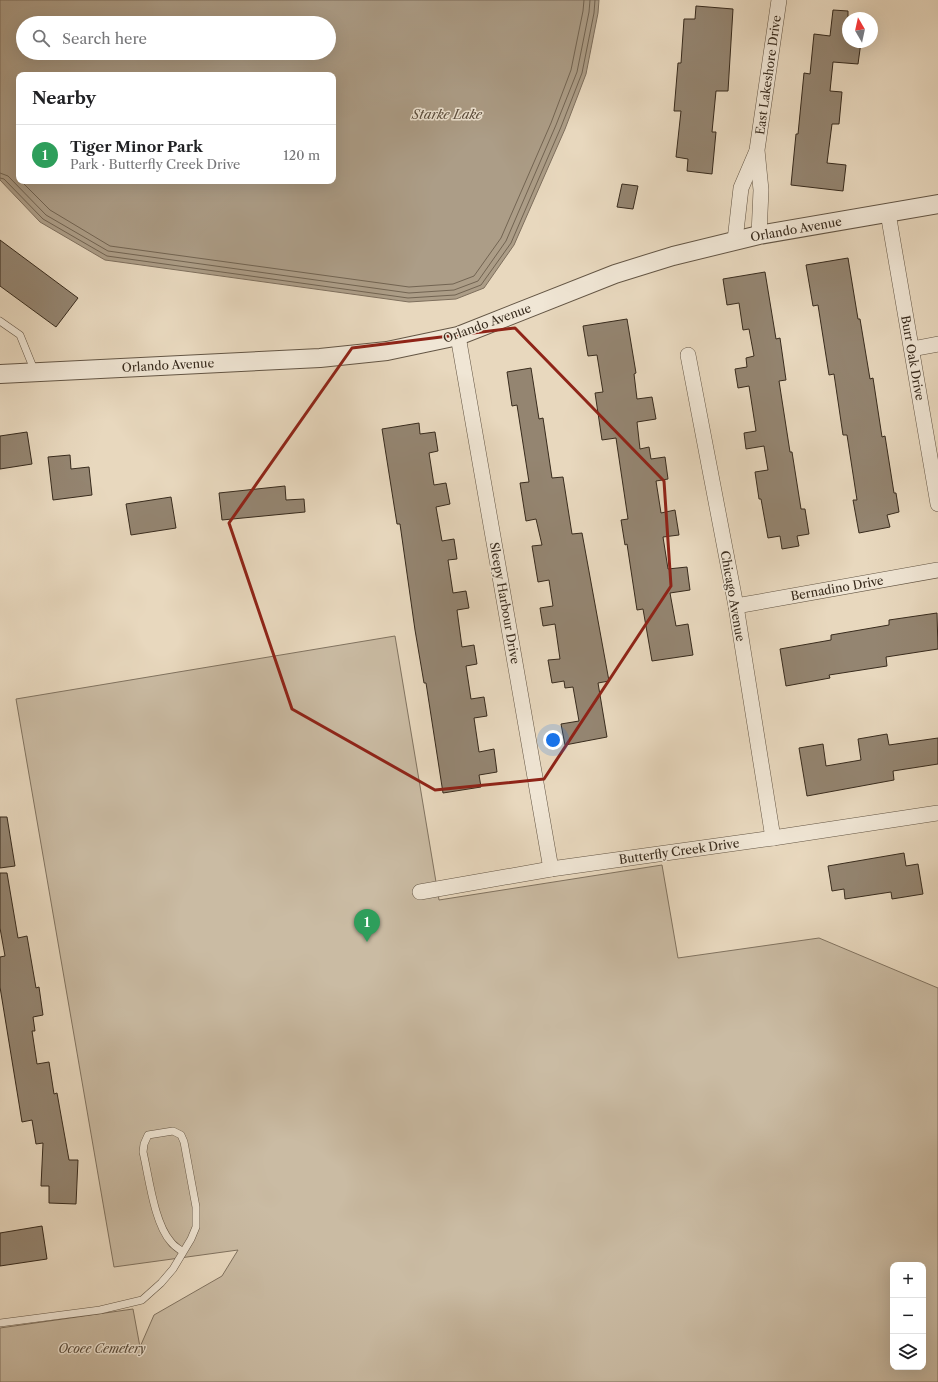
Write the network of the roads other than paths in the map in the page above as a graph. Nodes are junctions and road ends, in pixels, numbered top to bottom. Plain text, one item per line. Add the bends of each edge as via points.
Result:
1 (779, 0) edge
2 (757, 150) junction
3 (938, 204) edge
4 (888, 213) junction
5 (759, 235) junction
6 (735, 240) junction
7 (0, 321) edge
8 (458, 336) junction
9 (938, 344) edge
10 (912, 349) junction
11 (688, 355) dead end
12 (35, 372) junction
13 (0, 374) edge
14 (938, 504) edge
15 (938, 570) edge
16 (736, 606) junction
17 (938, 813) edge
18 (773, 838) junction
19 (551, 869) junction
20 (420, 892) dead end
21 (183, 1252) junction
22 (0, 1323) edge

1 - 2 street, East Lakeshore Drive
2 - 5 street, East Lakeshore Drive via 761,190
2 - 6 street, East Lakeshore Drive via 741,188
3 - 4 street, Orlando Avenue
4 - 5 street, Orlando Avenue
4 - 10 street, Burr Oak Drive
5 - 6 street, Orlando Avenue
6 - 8 street, Orlando Avenue via 615,274
7 - 12 lane via 20,335
8 - 12 street, Orlando Avenue via 387,351 320,358
8 - 19 street, Sleepy Harbour Drive
9 - 10 street
10 - 14 street, Burr Oak Drive
11 - 16 street, Chicago Avenue
12 - 13 street, Orlando Avenue
15 - 16 street, Bernadino Drive
16 - 18 street, Chicago Avenue
17 - 18 street, Butterfly Creek Drive
18 - 19 street, Butterfly Creek Drive
19 - 20 street, Butterfly Creek Drive
21 - 21 lane via 196,1227 196,1207 184,1142 181,1135 173,1132 148,1135 143,1152 156,1211 171,1242
21 - 22 lane via 173,1269 142,1300 100,1310

